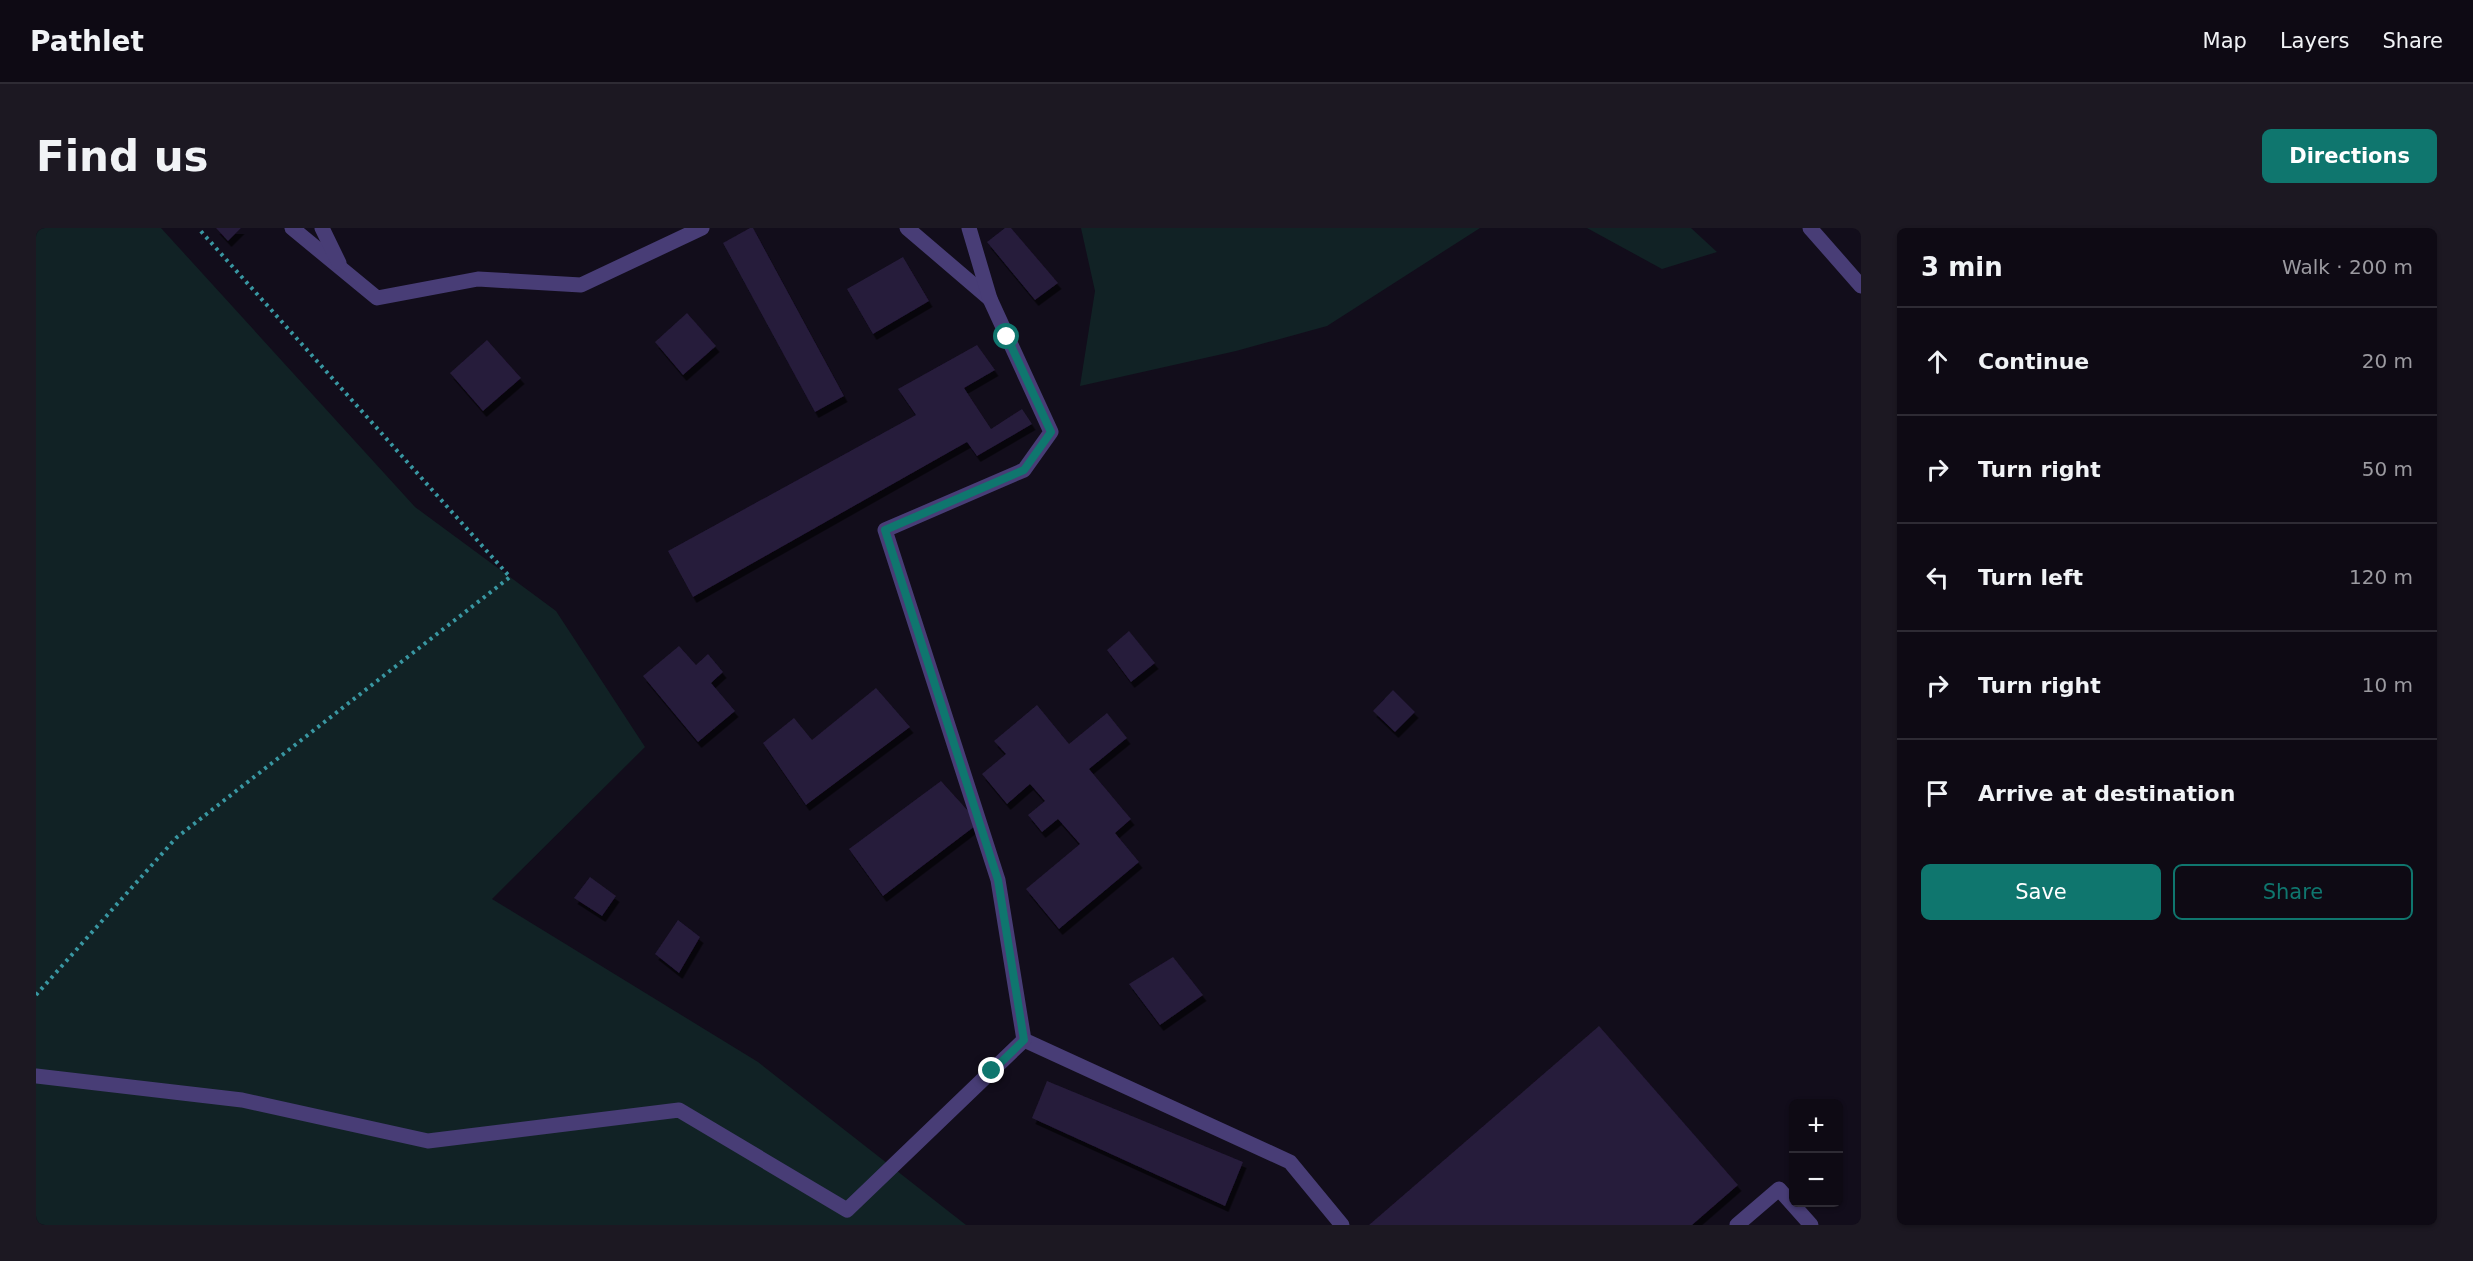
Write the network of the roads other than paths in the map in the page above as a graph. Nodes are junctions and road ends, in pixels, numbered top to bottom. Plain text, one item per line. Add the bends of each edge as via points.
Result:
1 (292, 228) edge
2 (322, 228) edge
3 (702, 228) edge
4 (907, 228) edge
5 (969, 228) edge
6 (1810, 228) edge
7 (341, 269) junction
8 (1861, 286) edge
9 (990, 299) junction
10 (1024, 1040) junction
11 (36, 1076) edge
12 (1342, 1225) edge
13 (1737, 1225) edge
14 (1811, 1225) edge

1 - 7 street
2 - 7 street
3 - 7 street via 581,285 478,279 377,298
4 - 9 street
5 - 9 street
6 - 8 street
9 - 10 street via 1051,432 1024,470 885,530 998,880
10 - 11 street via 847,1210 679,1110 428,1141 242,1100
10 - 12 street via 1290,1162
13 - 14 street via 1779,1189

